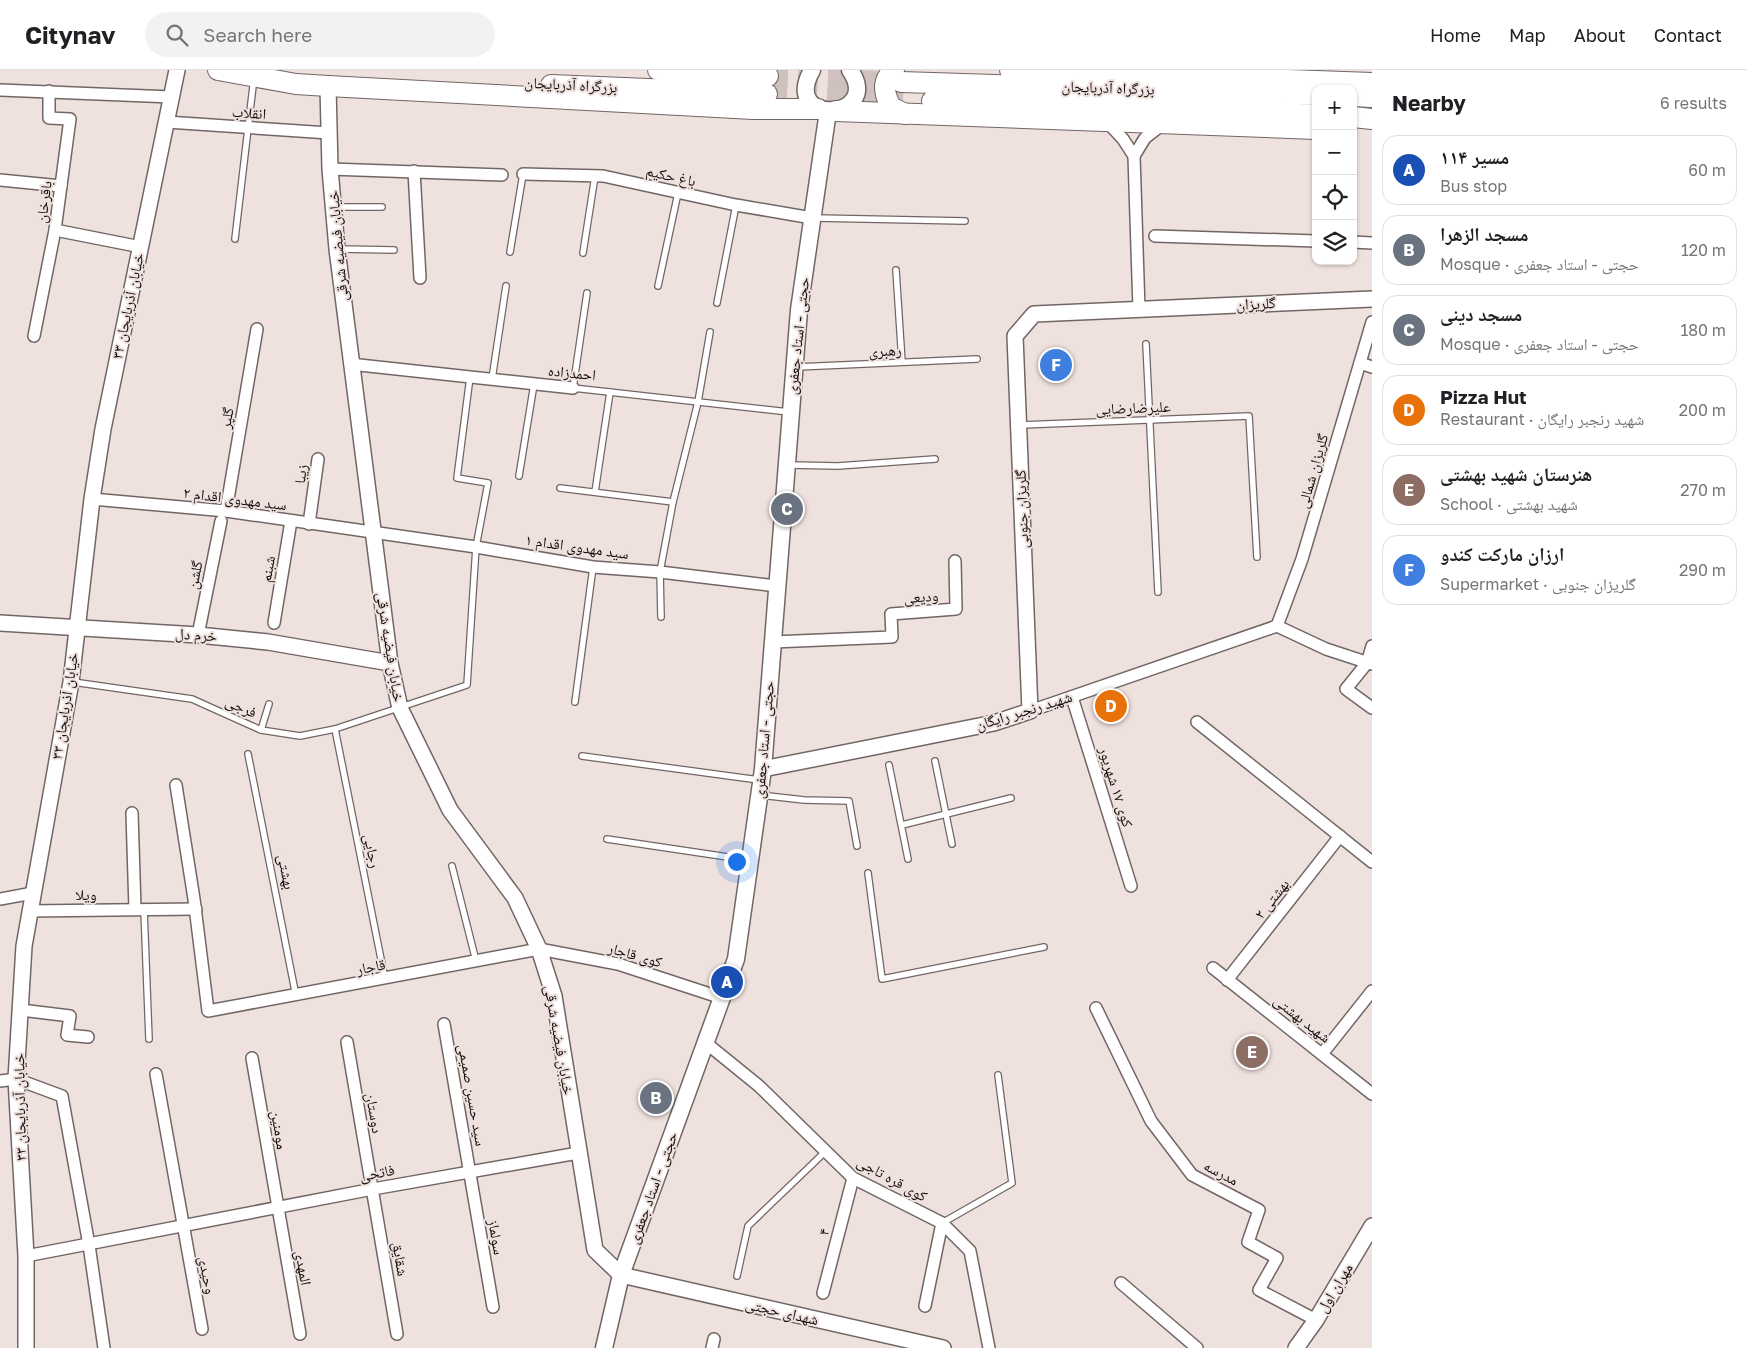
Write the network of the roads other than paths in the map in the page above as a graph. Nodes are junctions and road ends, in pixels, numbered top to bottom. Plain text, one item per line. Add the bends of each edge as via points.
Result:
1 (177, 70) edge
2 (218, 70) edge
3 (225, 70) edge
4 (658, 70) edge
5 (812, 70) edge
6 (850, 70) edge
7 (1010, 70) edge
8 (769, 80) edge
9 (1372, 83) edge
10 (253, 86) dead end
11 (328, 86) junction
12 (0, 90) edge
13 (50, 91) junction
14 (900, 92) edge
15 (1312, 95) edge
16 (1357, 96) edge
17 (172, 97) junction
18 (1372, 97) edge
19 (753, 109) junction
20 (827, 110) junction
21 (1312, 115) edge
22 (1357, 117) edge
23 (1372, 119) edge
24 (166, 122) junction
25 (1108, 123) junction
26 (1164, 124) junction
27 (250, 128) junction
28 (1312, 129) edge
29 (1357, 130) edge
30 (1372, 130) edge
31 (329, 133) junction
32 (1134, 156) junction
33 (330, 169) junction
34 (414, 171) junction
35 (523, 174) joint
36 (502, 175) dead end
37 (595, 176) junction
38 (0, 180) edge
39 (61, 186) junction
40 (678, 193) junction
41 (736, 205) junction
42 (333, 207) junction
43 (382, 207) dead end
44 (812, 218) junction
45 (965, 221) dead end
46 (55, 230) junction
47 (1155, 236) dead end
48 (234, 238) dead end
49 (1312, 241) edge
50 (1357, 242) edge
51 (1372, 242) edge
52 (141, 247) junction
53 (337, 249) junction
54 (394, 250) dead end
55 (510, 252) dead end
56 (583, 253) dead end
57 (896, 270) dead end
58 (420, 278) dead end
59 (506, 286) dead end
60 (658, 286) dead end
61 (588, 293) dead end
62 (1372, 299) edge
63 (717, 303) dead end
64 (1139, 309) junction
65 (1034, 314) joint
66 (1372, 322) edge
67 (257, 329) dead end
68 (710, 332) dead end
69 (34, 336) dead end
70 (1146, 344) dead end
71 (977, 359) dead end
72 (902, 362) junction
73 (350, 364) junction
74 (1360, 364) junction
75 (794, 368) junction
76 (1372, 368) edge
77 (470, 377) junction
78 (492, 379) junction
79 (534, 384) junction
80 (572, 388) junction
81 (610, 392) junction
82 (698, 402) junction
83 (791, 412) junction
84 (1150, 420) junction
85 (1018, 425) junction
86 (318, 459) dead end
87 (935, 459) dead end
88 (787, 464) junction
89 (518, 476) dead end
90 (560, 488) dead end
91 (594, 492) junction
92 (92, 499) junction
93 (673, 502) junction
94 (224, 516) junction
95 (291, 521) junction
96 (309, 524) junction
97 (374, 534) junction
98 (476, 547) junction
99 (1257, 557) dead end
100 (955, 561) dead end
101 (594, 567) junction
102 (660, 572) junction
103 (776, 586) junction
104 (1158, 592) dead end
105 (660, 617) dead end
106 (0, 623) edge
107 (274, 623) dead end
108 (1277, 626) junction
109 (77, 629) junction
110 (198, 635) junction
111 (773, 642) junction
112 (1372, 646) edge
113 (390, 663) junction
114 (1370, 664) edge
115 (71, 682) junction
116 (1072, 697) junction
117 (575, 702) dead end
118 (269, 704) dead end
119 (400, 708) junction
120 (1372, 708) edge
121 (1030, 711) junction
122 (1197, 722) dead end
123 (335, 728) junction
124 (261, 730) junction
125 (248, 754) dead end
126 (582, 756) dead end
127 (936, 761) dead end
128 (889, 765) dead end
129 (761, 781) junction
130 (176, 786) dead end
131 (1010, 798) dead end
132 (132, 813) dead end
133 (945, 814) junction
134 (902, 825) junction
135 (1340, 836) junction
136 (607, 839) dead end
137 (952, 844) dead end
138 (857, 846) dead end
139 (908, 860) dead end
140 (750, 861) junction
141 (1372, 862) edge
142 (452, 866) dead end
143 (868, 872) dead end
144 (1131, 886) dead end
145 (33, 893) junction
146 (0, 899) edge
147 (196, 908) junction
148 (140, 910) junction
149 (29, 911) junction
150 (1044, 947) dead end
151 (539, 949) junction
152 (476, 961) junction
153 (1213, 968) dead end
154 (385, 979) junction
155 (1227, 980) junction
156 (1372, 991) edge
157 (296, 996) junction
158 (722, 998) junction
159 (1096, 1008) dead end
160 (20, 1010) junction
161 (444, 1024) dead end
162 (88, 1037) dead end
163 (149, 1039) dead end
164 (347, 1042) dead end
165 (706, 1043) junction
166 (1322, 1054) junction
167 (252, 1058) dead end
168 (156, 1074) dead end
169 (998, 1074) dead end
170 (16, 1079) junction
171 (0, 1081) edge
172 (1372, 1094) edge
173 (578, 1152) junction
174 (826, 1152) junction
175 (470, 1171) junction
176 (853, 1178) junction
177 (373, 1188) junction
178 (277, 1208) junction
179 (942, 1223) junction
180 (1372, 1226) edge
181 (183, 1227) junction
182 (89, 1245) junction
183 (1366, 1249) edge
184 (26, 1256) junction
185 (621, 1275) junction
186 (738, 1276) dead end
187 (1121, 1283) dead end
188 (823, 1293) dead end
189 (925, 1306) dead end
190 (493, 1307) dead end
191 (1316, 1320) junction
192 (202, 1329) dead end
193 (300, 1334) dead end
194 (397, 1334) dead end
195 (26, 1348) edge
196 (104, 1348) edge
197 (604, 1348) edge
198 (943, 1348) edge
199 (988, 1348) edge
200 (1197, 1348) edge
201 (1296, 1348) edge

1 - 17 street, خیابان آذربایجان ۳۳
2 - 11 highway via 296,84
3 - 8 highway, بزرگراه آذربایجان
4 - 8 highway
5 - 20 main road via 806,90 810,100
6 - 20 main road via 856,82 853,98 849,104
7 - 9 highway
8 - 19 highway via 775,79 774,93
10 - 27 lane
11 - 19 highway
11 - 31 street, خیابان فیضیه شرقی
12 - 13 street
13 - 17 street
13 - 39 street, باقرخان via 49,118 70,119
14 - 15 highway, بزرگراه آذربایجان
14 - 20 highway
14 - 21 highway, بزرگراه آذربایجان
14 - 25 highway
16 - 18 highway
17 - 24 street, خیابان آذربایجان ۳۳
19 - 20 highway
20 - 44 main road, حجتی - استاد جعفری
22 - 23 highway
24 - 27 street, انقلاب
24 - 52 street, خیابان آذربایجان ۳۳
25 - 26 highway
25 - 32 street
26 - 28 highway
26 - 32 street via 1145,138
27 - 31 street, انقلاب
27 - 48 lane
29 - 30 highway
31 - 33 street, خیابان فیضیه شرقی
32 - 64 street
33 - 34 street
33 - 42 street, خیابان فیضیه شرقی
34 - 36 street
34 - 58 street
35 - 37 street, باغ حکیم
35 - 55 lane
37 - 40 street, باغ حکیم
37 - 56 lane
38 - 39 street
39 - 46 street, باقرخان
40 - 41 street, باغ حکیم
40 - 60 lane
41 - 44 street, باغ حکیم
41 - 63 lane
42 - 43 lane
42 - 53 street, خیابان فیضیه شرقی
44 - 45 lane
44 - 75 main road, حجتی - استاد جعفری
46 - 52 street
46 - 69 street, باقرخان
47 - 49 street
50 - 51 street
52 - 92 street, خیابان آذربایجان ۳۳ via 103,429
53 - 54 lane
53 - 73 street, خیابان فیضیه شرقی
57 - 72 lane
59 - 78 lane
61 - 80 lane
62 - 64 street, گلریزان
64 - 65 street, گلریزان
65 - 85 street, گلریزان جنوبی via 1015,336
66 - 74 street, گلریزان شمالی
67 - 94 street, گلپر
68 - 82 lane
70 - 84 lane
71 - 72 lane, رهبری
72 - 75 lane, رهبری
73 - 77 street, احمدزاده
73 - 97 street, خیابان فیضیه شرقی
74 - 76 street
74 - 108 street, گلریزان شمالی via 1302,559
75 - 83 main road, حجتی - استاد جعفری
77 - 78 street, احمدزاده
77 - 98 lane via 457,478 488,483
78 - 79 street, احمدزاده
79 - 80 street, احمدزاده
79 - 89 lane
80 - 81 lane, احمدزاده
81 - 82 lane, احمدزاده
81 - 91 lane
82 - 83 lane, احمدزاده
82 - 93 lane
83 - 88 main road, حجتی - استاد جعفری
84 - 85 lane, علیرضارضایی
84 - 99 lane, علیرضارضایی via 1249,416
84 - 104 lane
85 - 121 street, گلریزان جنوبی
86 - 96 street, زیبا
87 - 88 lane via 838,466
88 - 103 main road, حجتی - استاد جعفری
90 - 91 lane
91 - 93 lane
92 - 94 street, سید مهدوی اقدام ۲
92 - 109 street, خیابان آذربایجان ۳۳
93 - 102 lane
94 - 95 street, سید مهدوی اقدام ۲
94 - 110 street, گلشن
95 - 96 street, سید مهدوی اقدام ۲
95 - 107 street, شبنم
96 - 97 street, سید مهدوی اقدام ۲
97 - 98 street, سید مهدوی اقدام ۱
97 - 113 street, خیابان فیضیه شرقی
98 - 101 street, سید مهدوی اقدام ۱
98 - 119 lane, فرجی via 467,685
100 - 111 street, ودیعی via 956,610 891,614 892,637
101 - 102 street, سید مهدوی اقدام ۱
101 - 117 lane
102 - 103 street, سید مهدوی اقدام ۱
102 - 105 lane
103 - 111 main road, حجتی - استاد جعفری
106 - 109 street, خرم دل
108 - 114 street via 1326,649
108 - 116 street, شهید رنجبر رایگان
109 - 110 street, خرم دل
109 - 115 street, خیابان آذربایجان ۳۳
110 - 113 street, خرم دل via 268,642
111 - 129 main road, حجتی - استاد جعفری
112 - 114 street
113 - 119 street, خیابان فیضیه شرقی
114 - 120 street via 1346,689
115 - 124 lane, فرجی via 192,700
115 - 145 street, خیابان آذربایجان ۳۳
116 - 121 street, شهید رنجبر رایگان
116 - 144 street, کوی ۱۷ شهریور
118 - 124 lane
119 - 123 lane, فرجی
119 - 151 street, خیابان فیضیه شرقی via 450,810 515,898
121 - 129 street, شهید رنجبر رایگان via 994,723
122 - 135 street
123 - 124 lane, فرجی via 300,736
123 - 154 lane, رجایی
125 - 157 lane, بهشتی
126 - 129 lane
127 - 133 lane
128 - 134 lane
129 - 138 lane via 804,800 849,801
129 - 140 main road, حجتی - استاد جعفری
130 - 147 street
131 - 133 lane
132 - 148 street
133 - 134 lane
133 - 137 lane
134 - 139 lane
135 - 141 street
135 - 155 street, بهشتی ۲
136 - 140 lane
140 - 158 main road, حجتی - استاد جعفری via 736,958
142 - 152 lane
143 - 150 lane via 882,979
145 - 146 street
145 - 149 street, خیابان آذربایجان ۳۳
147 - 148 street, ویلا
147 - 157 street, قاجار via 208,1011
148 - 149 street, ویلا
148 - 163 lane
149 - 160 street, خیابان آذربایجان ۳۳
151 - 152 street, قاجار
151 - 158 street, کوی قاجار via 618,964
151 - 173 street, خیابان فیضیه شرقی via 554,996
152 - 154 street, قاجار
153 - 155 street, شهید بهشتی
154 - 157 street, قاجار
155 - 166 street, شهید بهشتی
156 - 166 street
158 - 165 main road, حجتی - استاد جعفری
159 - 191 street, مدرسه via 1151,1121 1192,1175 1259,1210 1248,1242 1277,1258 1259,1290
160 - 162 street via 70,1016 67,1035
160 - 170 street, خیابان آذربایجان ۳۳
161 - 175 street, سید حسین صمیمی
164 - 177 street, دوستان
165 - 174 street, کوی قره تاجی via 759,1086
165 - 185 main road, حجتی - استاد جعفری
166 - 172 street, شهید بهشتی
167 - 178 street, مومنین
168 - 181 street
169 - 179 lane via 1012,1183
170 - 171 street
170 - 182 street via 62,1096
170 - 184 street, خیابان آذربایجان ۳۳
173 - 175 street, فاتحی
173 - 185 street, خیابان فیضیه شرقی via 595,1250
174 - 176 street, کوی قره تاجی
174 - 186 lane via 748,1226
175 - 177 street, فاتحی
175 - 190 street, سولماز
176 - 179 street, کوی قره تاجی
176 - 188 street, ۴
177 - 178 street, فاتحی
177 - 194 street, شقایق
178 - 181 street, فاتحی
178 - 193 street, المهدی
179 - 189 street
179 - 199 street, کوی قره تاجی via 970,1251
180 - 183 street, مهران اول
181 - 182 street, فاتحی
181 - 192 street, وحیدی
182 - 184 street, فاتحی
182 - 196 street
183 - 191 street, مهران اول
184 - 195 street, خیابان آذربایجان ۳۳
185 - 197 main road, حجتی - استاد جعفری
185 - 198 street, شهدای حجتی
187 - 200 street
191 - 201 street, مهران اول

